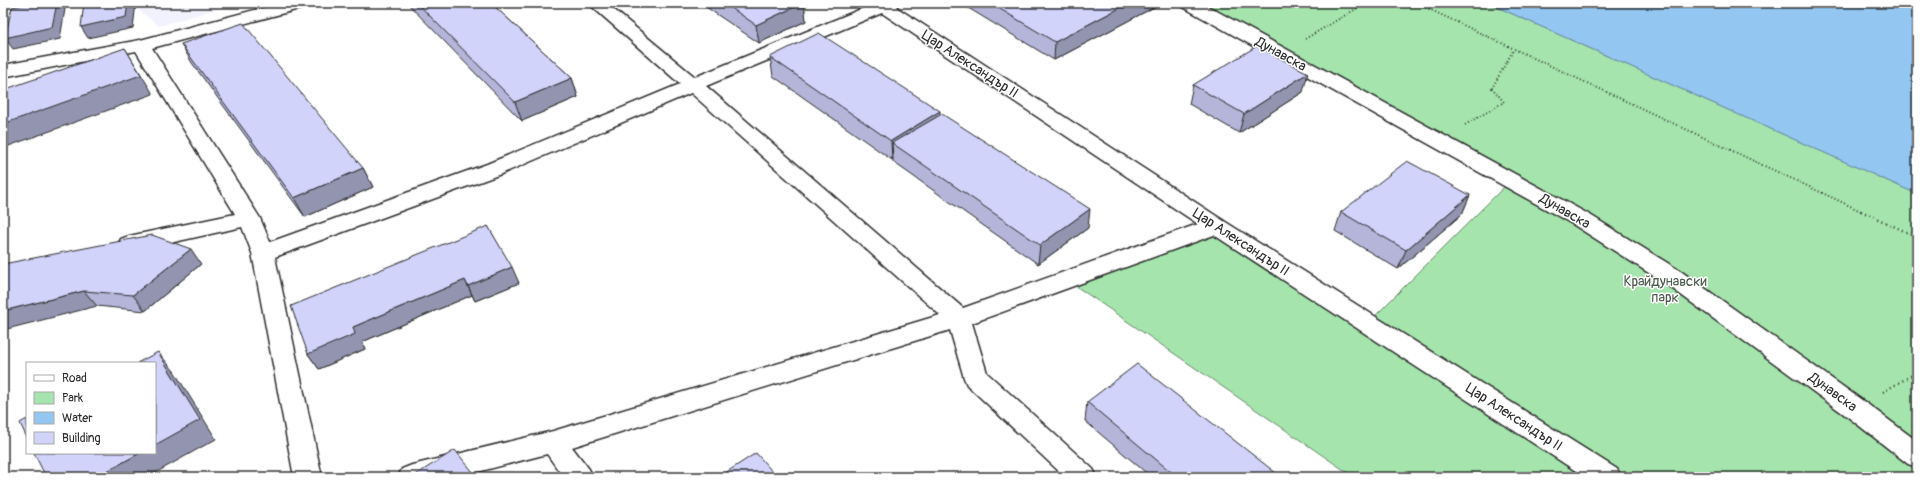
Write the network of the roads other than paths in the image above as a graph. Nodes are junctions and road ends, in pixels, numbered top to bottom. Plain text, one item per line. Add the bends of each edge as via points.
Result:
1 (301, 3) edge
2 (596, 3) edge
3 (1189, 3) edge
4 (884, 4) edge
5 (141, 45) junction
6 (3, 71) edge
7 (693, 85) junction
8 (249, 218) junction
9 (1216, 226) junction
10 (111, 248) edge
11 (263, 254) junction
12 (959, 318) junction
13 (553, 442) junction
14 (1917, 456) edge
15 (308, 477) edge
16 (412, 477) edge
17 (579, 477) edge
18 (1083, 477) edge
19 (1607, 477) edge

1 - 5 street
2 - 7 street
3 - 14 street, Дунавска via 1582,220 1674,278
4 - 7 street
4 - 9 street, Цар Александър II
5 - 6 street
5 - 8 street
7 - 11 street via 494,169
7 - 12 street
8 - 10 street
8 - 11 street
9 - 12 street
9 - 19 street, Цар Александър II
11 - 15 street
12 - 13 street
12 - 18 street via 976,378
13 - 16 street
13 - 17 street

